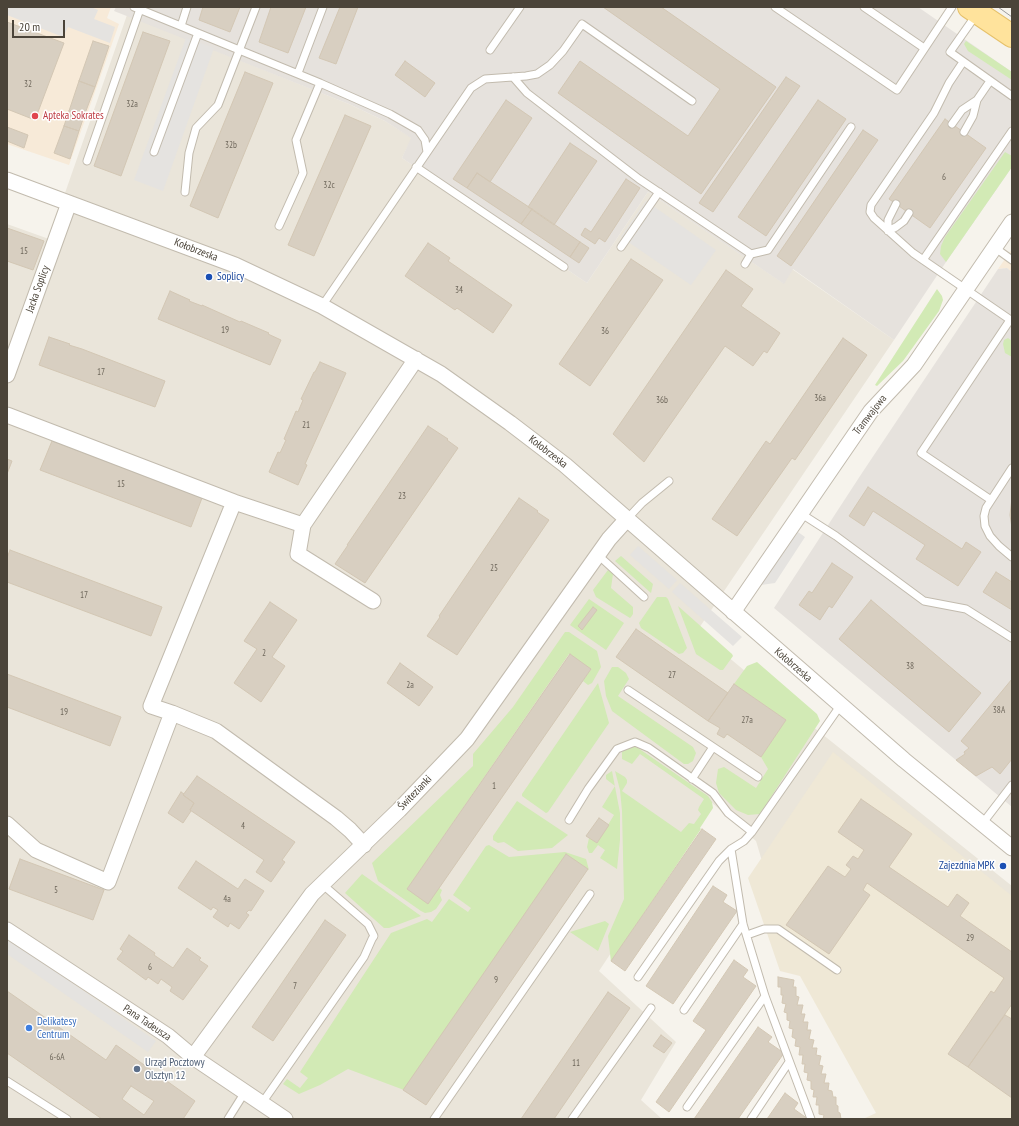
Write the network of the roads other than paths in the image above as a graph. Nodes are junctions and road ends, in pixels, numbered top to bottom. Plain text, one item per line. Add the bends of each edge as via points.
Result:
1 (187, 7) edge
2 (256, 7) edge
3 (322, 7) edge
4 (520, 7) edge
5 (775, 7) edge
6 (864, 7) edge
7 (952, 7) edge
8 (137, 8) edge
9 (973, 10) edge
10 (181, 26) junction
11 (198, 33) junction
12 (1012, 36) edge
13 (924, 48) junction
14 (240, 50) junction
15 (490, 50) dead end
16 (963, 62) junction
17 (298, 73) junction
18 (513, 77) junction
19 (990, 81) junction
20 (320, 83) junction
21 (1012, 96) edge
22 (977, 100) junction
23 (692, 101) dead end
24 (952, 124) dead end
25 (851, 127) dead end
26 (1012, 131) edge
27 (964, 132) dead end
28 (154, 152) dead end
29 (427, 152) junction
30 (87, 161) dead end
31 (416, 167) junction
32 (7, 180) edge
33 (185, 192) dead end
34 (659, 192) junction
35 (69, 203) junction
36 (896, 204) dead end
37 (909, 213) dead end
38 (1012, 222) edge
39 (279, 226) dead end
40 (888, 231) junction
41 (621, 247) dead end
42 (994, 247) junction
43 (751, 254) junction
44 (924, 260) junction
45 (1012, 260) edge
46 (744, 264) dead end
47 (564, 267) dead end
48 (966, 290) junction
49 (322, 306) junction
50 (1011, 320) edge
51 (416, 359) junction
52 (7, 374) edge
53 (7, 416) edge
54 (1012, 468) edge
55 (669, 481) dead end
56 (991, 500) junction
57 (234, 502) junction
58 (800, 513) junction
59 (627, 519) junction
60 (303, 526) junction
61 (598, 555) junction
62 (1012, 557) edge
63 (644, 597) dead end
64 (373, 601) dead end
65 (733, 612) junction
66 (1012, 638) edge
67 (628, 690) dead end
68 (840, 706) junction
69 (172, 713) junction
70 (713, 747) junction
71 (758, 777) dead end
72 (692, 779) junction
73 (1012, 785) edge
74 (569, 820) dead end
75 (7, 824) edge
76 (982, 824) junction
77 (752, 832) junction
78 (364, 845) junction
79 (1012, 848) edge
80 (731, 849) junction
81 (322, 884) junction
82 (590, 894) dead end
83 (744, 924) junction
84 (7, 930) edge
85 (747, 935) junction
86 (837, 970) dead end
87 (638, 977) dead end
88 (764, 996) junction
89 (651, 1008) dead end
90 (684, 1010) dead end
91 (193, 1057) junction
92 (789, 1062) junction
93 (7, 1082) edge
94 (245, 1092) junction
95 (262, 1103) junction
96 (688, 1108) dead end
97 (67, 1119) edge
98 (228, 1119) edge
99 (285, 1119) edge
100 (434, 1119) edge
101 (572, 1119) edge
102 (751, 1119) edge
103 (811, 1119) edge

1 - 10 lane
2 - 14 lane
3 - 17 lane
4 - 15 lane
5 - 13 lane via 897,90
6 - 13 lane
7 - 13 lane
8 - 10 lane
8 - 30 lane
9 - 12 main road
9 - 16 lane via 950,52
10 - 11 lane
11 - 14 lane
11 - 28 lane
14 - 17 lane
14 - 33 lane via 218,105 196,128 189,153
16 - 19 lane
16 - 40 lane via 934,113 871,205 870,212
17 - 20 lane
18 - 23 lane via 537,74 550,65 582,24
18 - 29 lane via 485,79 471,88
18 - 34 lane via 528,93
19 - 21 lane
19 - 22 lane
20 - 29 lane via 390,114 418,130 425,140
20 - 39 lane via 296,140 303,173
22 - 24 lane via 962,110
22 - 27 lane via 973,116
25 - 43 lane via 768,250
26 - 44 lane
29 - 31 lane
31 - 47 lane
31 - 49 lane
32 - 35 street, Kołobrzeska
34 - 41 lane
34 - 43 lane
35 - 49 street, Kołobrzeska via 235,265
35 - 52 street, Jacka Soplicy
36 - 40 lane via 888,220
37 - 40 lane via 896,227
38 - 42 street, Tramwajowa
40 - 44 lane
42 - 45 lane
42 - 48 street, Tramwajowa
43 - 46 lane
44 - 48 lane
48 - 50 lane
48 - 58 street, Tramwajowa via 914,365 871,411
49 - 51 street, Kołobrzeska
50 - 56 lane via 921,453
51 - 59 street, Kołobrzeska via 510,423 565,465
51 - 60 street
53 - 57 street
54 - 56 lane
55 - 59 lane
56 - 62 lane via 984,516 985,526 990,536
57 - 60 street
57 - 69 street via 151,706
58 - 65 street, Tramwajowa
58 - 66 lane via 836,536 924,601 966,609
59 - 61 street, Świtezianki
59 - 65 street, Kołobrzeska
60 - 64 street via 298,554
61 - 63 lane
61 - 78 street, Świtezianki via 467,739
65 - 68 street, Kołobrzeska
67 - 70 lane
68 - 76 street, Kołobrzeska
68 - 77 lane
69 - 75 street via 108,882 36,850
69 - 78 street via 216,731 336,818
70 - 71 lane
70 - 72 lane
72 - 74 lane via 649,748 635,742 617,749
72 - 77 lane via 713,793 728,813
73 - 76 lane
76 - 79 street, Kołobrzeska
77 - 80 lane
78 - 81 street, Świtezianki
80 - 83 lane
80 - 87 lane via 719,861
81 - 91 street, Świtezianki
81 - 95 lane via 368,924 374,936 364,957
82 - 100 lane
83 - 85 lane
83 - 90 lane
84 - 91 street, Pana Tadeusza via 168,1036
85 - 86 lane via 764,929 778,929
85 - 88 lane
88 - 92 lane
88 - 96 lane
89 - 101 lane
91 - 94 street, Pana Tadeusza
92 - 102 lane
92 - 103 lane
93 - 97 lane
94 - 95 street, Pana Tadeusza
94 - 98 lane
95 - 99 street, Pana Tadeusza

